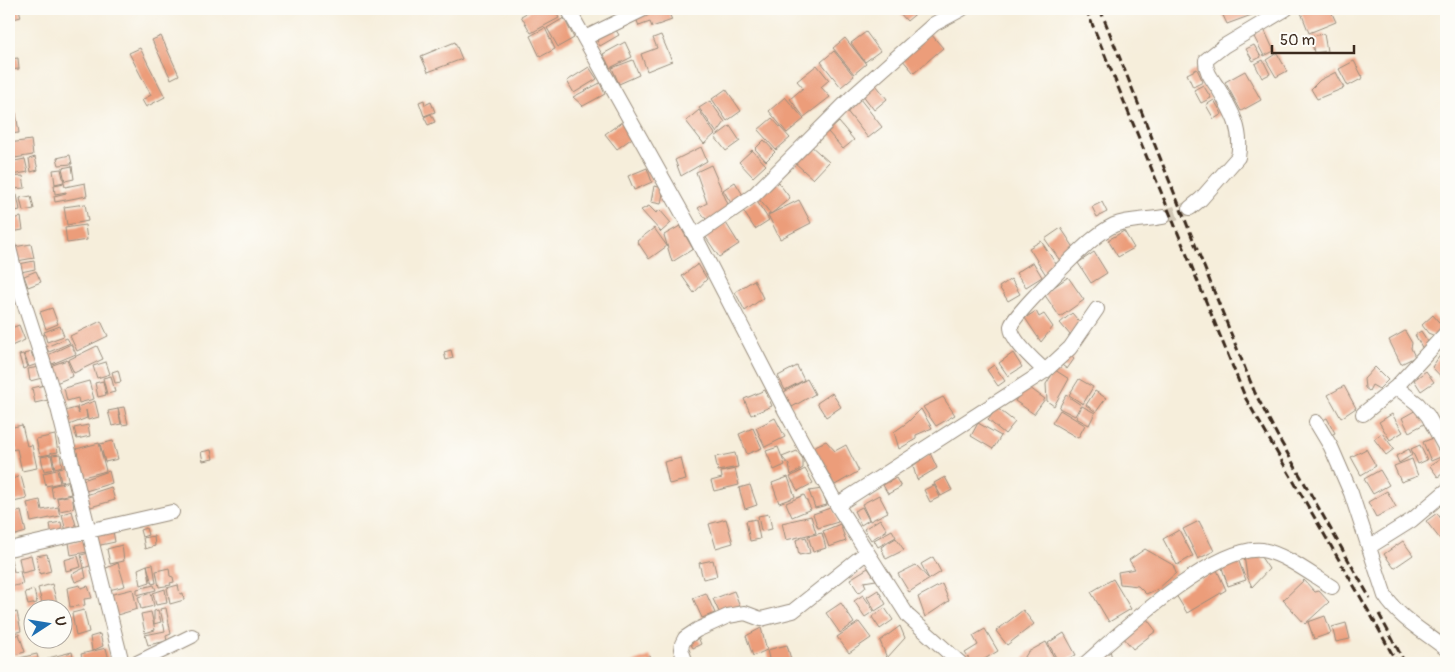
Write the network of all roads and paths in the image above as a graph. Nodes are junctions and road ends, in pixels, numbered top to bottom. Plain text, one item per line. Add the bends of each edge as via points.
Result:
1 (568, 9) edge
2 (644, 9) edge
3 (962, 9) edge
4 (1286, 9) edge
5 (585, 38) junction
6 (1190, 208) tunnel mouth
7 (1164, 217) tunnel mouth
8 (695, 236) junction
9 (9, 248) edge
10 (1097, 310) dead end
11 (1446, 332) edge
12 (1045, 371) junction
13 (1396, 387) junction
14 (1363, 414) dead end
15 (1316, 422) dead end
16 (1446, 449) edge
17 (1446, 491) edge
18 (837, 505) junction
19 (172, 512) dead end
20 (88, 531) junction
21 (1369, 547) junction
22 (9, 549) edge
23 (867, 552) junction
24 (1332, 587) dead end
25 (192, 636) dead end
26 (1446, 649) edge
27 (122, 663) edge
28 (136, 663) edge
29 (686, 663) edge
30 (960, 663) edge
31 (1086, 663) edge

1 - 5 street
2 - 5 street
3 - 8 street via 934,24 867,84 754,195
4 - 6 street via 1206,60 1210,76 1229,106 1238,128 1240,149 1238,157
5 - 8 street
7 - 12 street via 1108,228 1012,321 1012,335
8 - 18 street
9 - 20 street via 58,408
10 - 12 street via 1070,348
11 - 13 street
12 - 18 street
13 - 14 street
13 - 16 street via 1428,416
15 - 21 street via 1351,493
17 - 21 street via 1412,520
18 - 23 street
19 - 20 street
20 - 22 street
20 - 27 street
21 - 26 street via 1392,608
23 - 29 street via 792,611 761,619 745,613 728,616 697,630 682,644
23 - 30 street via 908,616
24 - 31 street via 1279,555 1247,550 1228,556 1152,606
25 - 28 street

